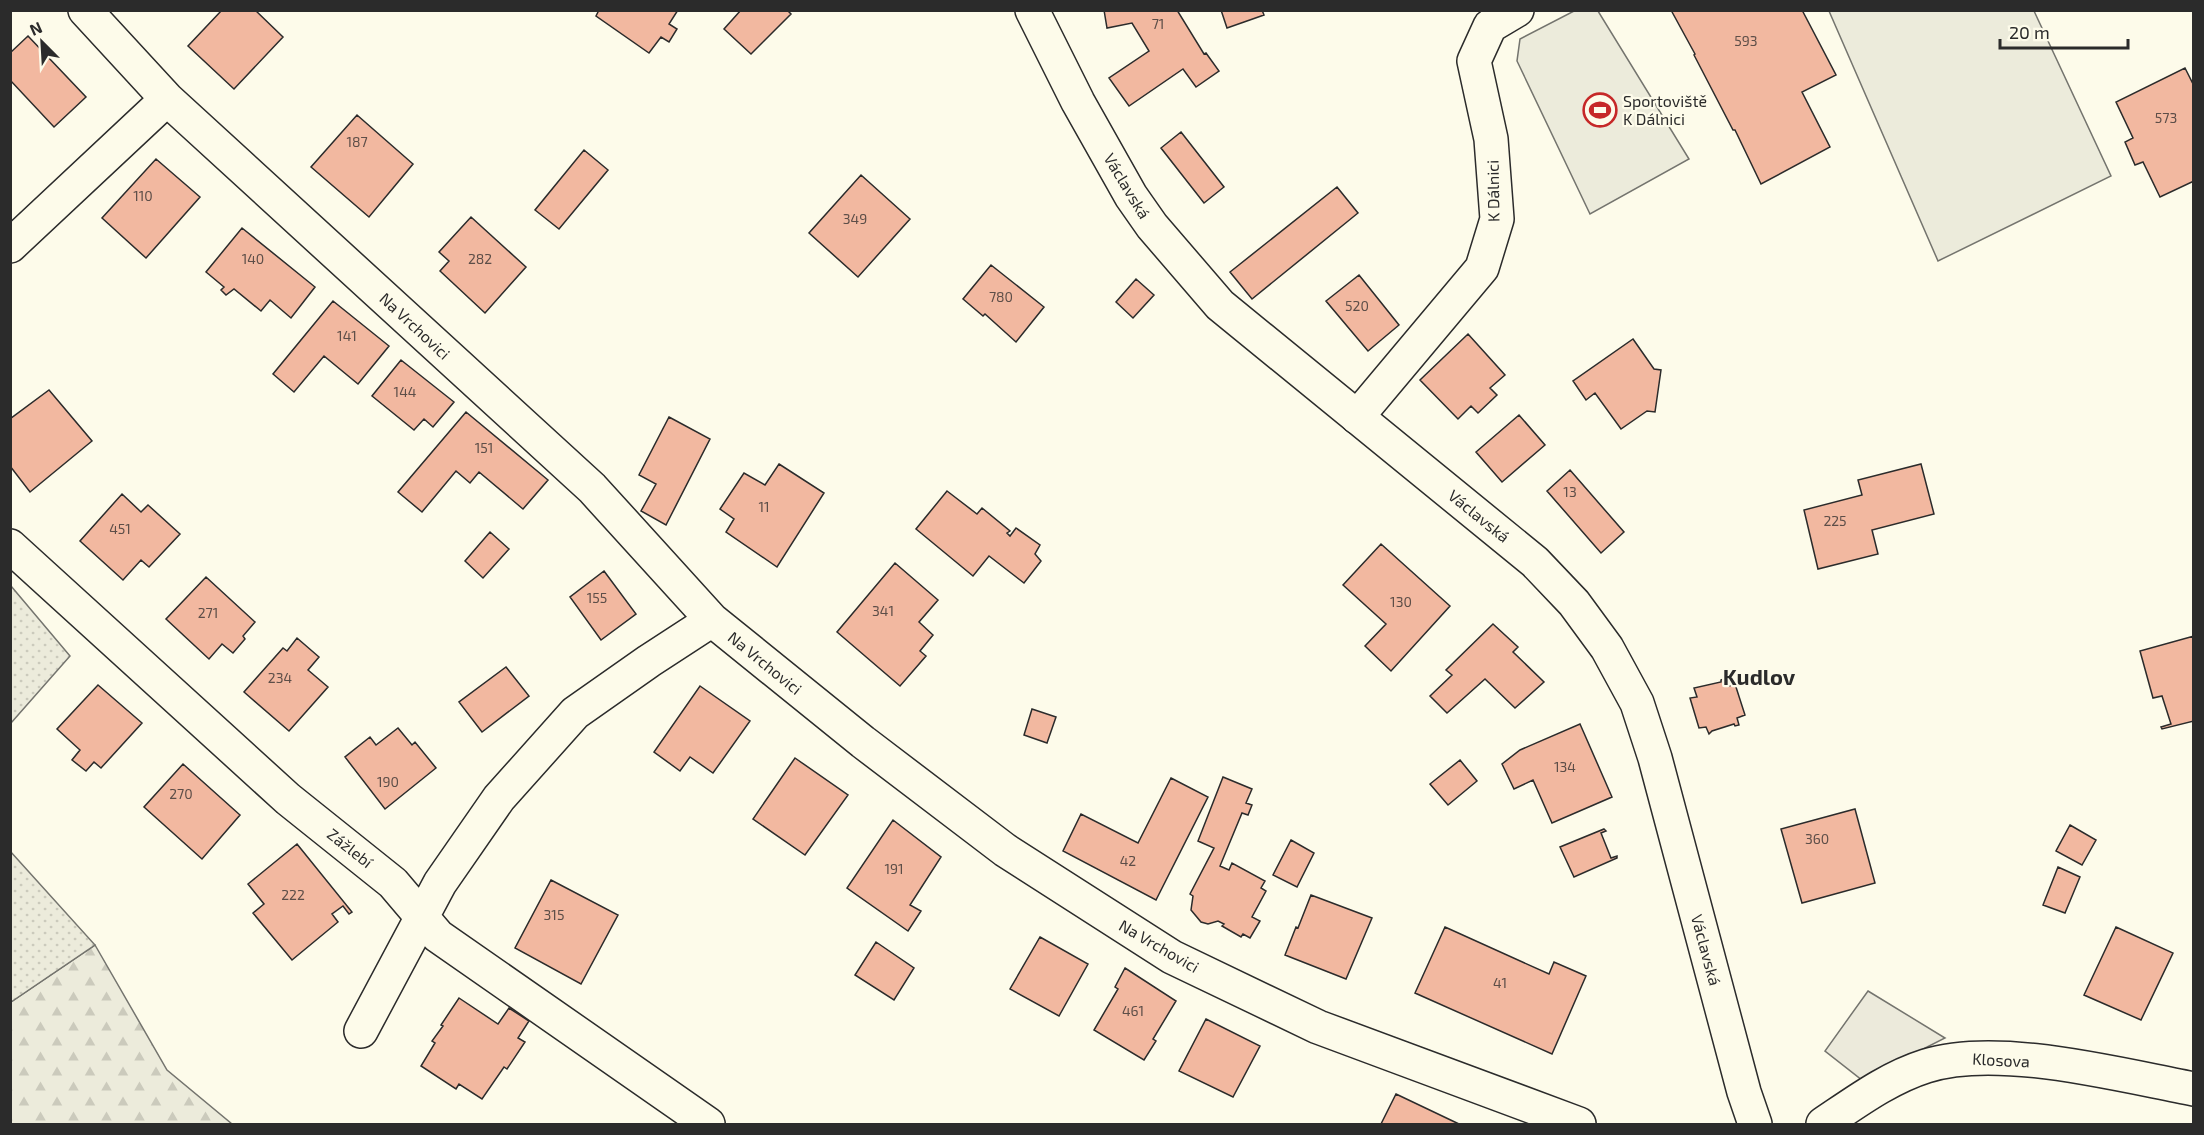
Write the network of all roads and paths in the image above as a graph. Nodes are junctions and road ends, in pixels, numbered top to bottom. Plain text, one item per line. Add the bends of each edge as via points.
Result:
1 (85, 10) edge
2 (1032, 10) edge
3 (1517, 10) edge
4 (167, 99) junction
5 (10, 246) edge
6 (1357, 417) junction
7 (10, 546) edge
8 (712, 620) junction
9 (421, 915) junction
10 (361, 1031) dead end
11 (2193, 1089) edge
12 (708, 1125) edge
13 (1579, 1125) edge
14 (1755, 1125) edge
15 (1823, 1125) edge

1 - 4 street, Na Vrchovici
2 - 6 street, Václavská via 1113,164 1152,226 1220,305
3 - 6 street, K Dálnici via 1490,26 1474,61 1491,139 1497,219 1482,268
4 - 5 street
4 - 8 street, Na Vrchovici via 592,488
6 - 14 street, Václavská via 1534,562 1574,603 1607,648 1637,703 1655,758
7 - 9 street, Zážlebí via 288,799 393,883
8 - 9 street via 575,713 499,798
8 - 13 street, Na Vrchovici via 1005,850 1172,957 1318,1027
9 - 10 street
9 - 12 street, Zážlebí via 438,936
11 - 15 street, Klosova via 2086,1068 1963,1058 1903,1075

